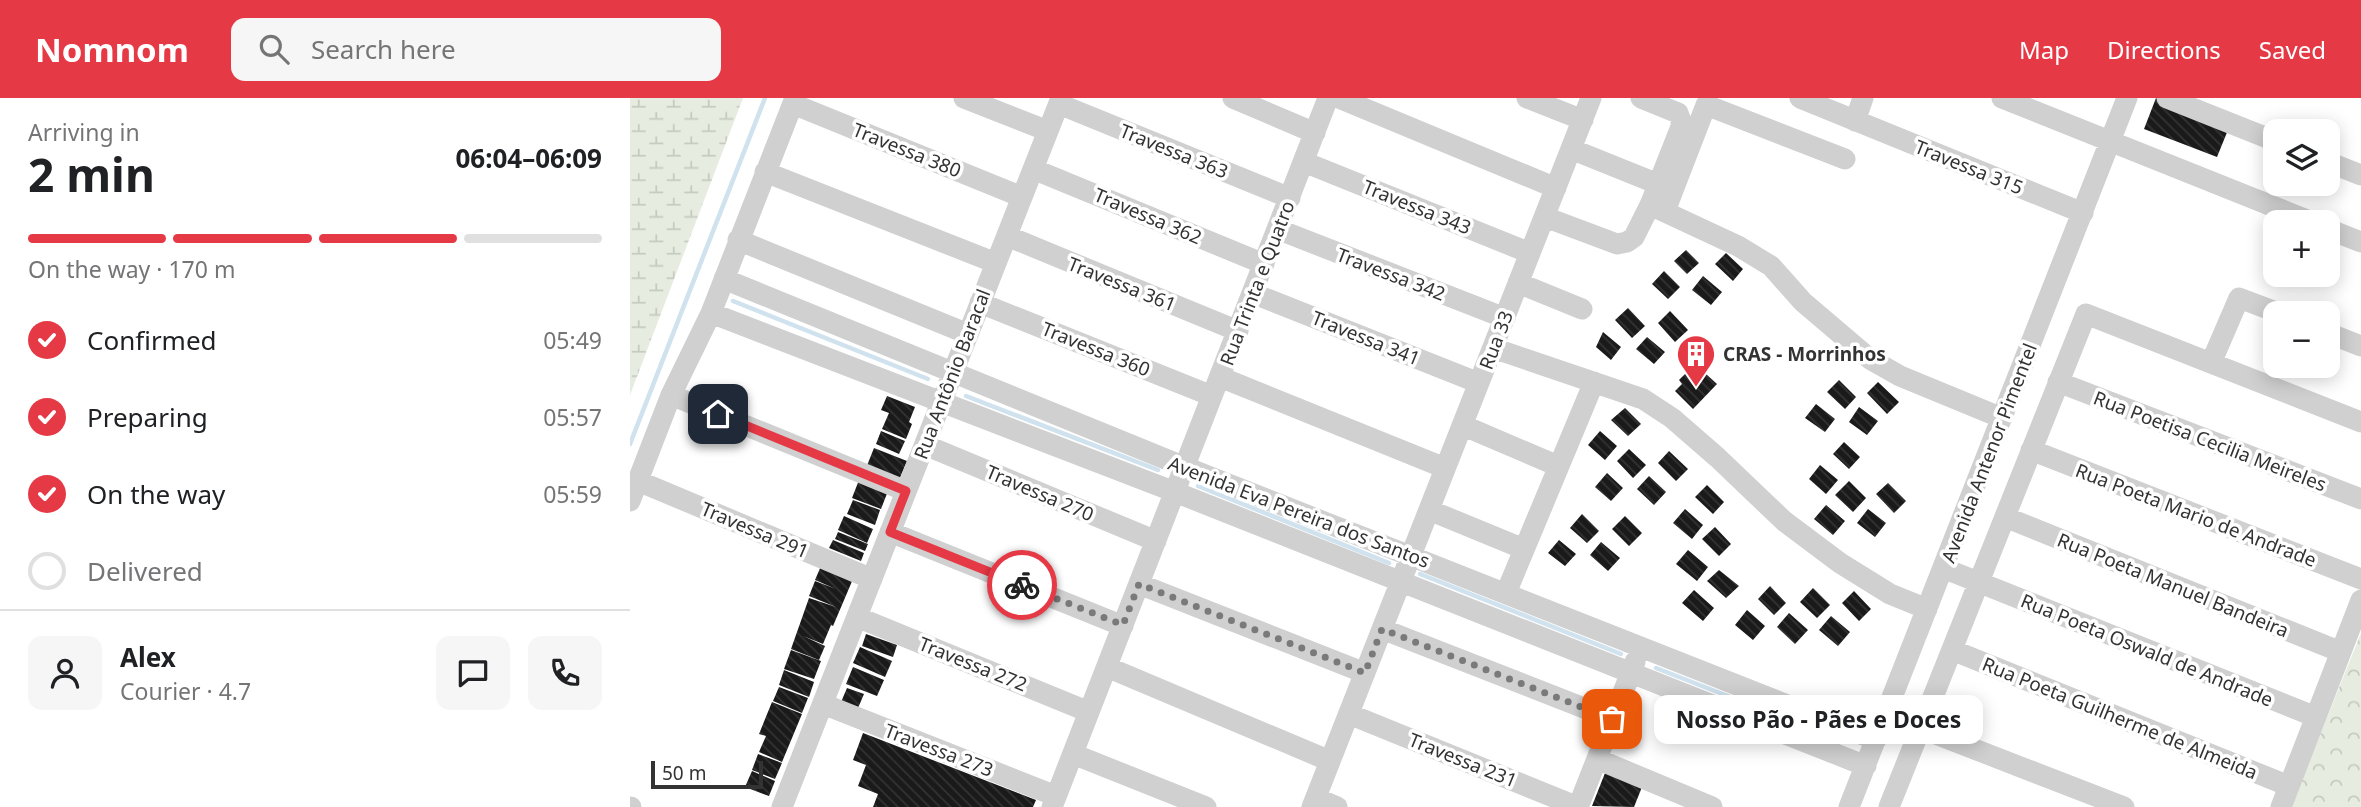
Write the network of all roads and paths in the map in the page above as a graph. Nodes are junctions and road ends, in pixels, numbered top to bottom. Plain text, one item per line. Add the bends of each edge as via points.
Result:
1 (964, 98) edge
2 (1233, 98) edge
3 (1328, 98) edge
4 (1339, 98) edge
5 (1527, 98) edge
6 (1591, 98) edge
7 (1641, 98) edge
8 (1800, 98) edge
9 (1863, 98) edge
10 (2002, 98) edge
11 (2127, 98) edge
12 (2167, 98) edge
13 (794, 101) edge
14 (1060, 101) edge
15 (1583, 120) junction
16 (1854, 121) junction
17 (1048, 131) junction
18 (1315, 133) junction
19 (2263, 136) edge
20 (2111, 140) junction
21 (1571, 149) junction
22 (1842, 158) dead end
23 (1304, 162) junction
24 (2340, 167) edge
25 (1033, 169) junction
26 (765, 172) junction
27 (2361, 175) edge
28 (1658, 184) junction
29 (1556, 188) junction
30 (1022, 197) junction
31 (1290, 198) junction
32 (1658, 208) junction
33 (2283, 210) edge
34 (2083, 213) junction
35 (1545, 217) junction
36 (1277, 229) junction
37 (2340, 234) edge
38 (1007, 236) junction
39 (738, 240) junction
40 (2361, 242) edge
41 (1530, 253) junction
42 (996, 263) junction
43 (1264, 264) junction
44 (724, 279) junction
45 (1518, 283) junction
46 (1252, 293) junction
47 (981, 303) junction
48 (2263, 307) edge
49 (1582, 309) dead end
50 (711, 313) junction
51 (1505, 318) junction
52 (1238, 331) junction
53 (968, 334) junction
54 (2340, 338) edge
55 (2361, 346) edge
56 (1493, 348) junction
57 (2211, 363) junction
58 (953, 373) junction
59 (1594, 382) junction
60 (2059, 382) junction
61 (1479, 383) junction
62 (1216, 387) junction
63 (671, 395) junction
64 (941, 403) junction
65 (2002, 418) junction
66 (2361, 422) edge
67 (1462, 425) junction
68 (925, 445) junction
69 (2031, 450) junction
70 (1558, 466) junction
71 (1185, 467) junction
72 (1445, 468) junction
73 (634, 491) edge
74 (906, 491) junction
75 (1175, 492) junction
76 (2361, 499) edge
77 (1429, 510) junction
78 (2005, 517) junction
79 (890, 532) junction
80 (1156, 541) junction
81 (1524, 549) junction
82 (1411, 556) junction
83 (1943, 568) junction
84 (872, 579) junction
85 (2361, 579) edge
86 (1401, 583) junction
87 (1978, 583) junction
88 (1139, 584) junction
89 (1506, 593) junction
90 (2361, 600) edge
91 (1927, 609) junction
92 (857, 617) junction
93 (1123, 625) junction
94 (1382, 629) junction
95 (1640, 647) junction
96 (1952, 650) junction
97 (2341, 652) junction
98 (1107, 667) junction
99 (1630, 672) junction
100 (1365, 673) junction
101 (823, 704) junction
102 (1089, 712) junction
103 (1349, 714) junction
104 (2316, 717) junction
105 (1612, 719) junction
106 (1920, 728) junction
107 (1876, 740) junction
108 (1073, 754) junction
109 (1597, 759) junction
110 (1330, 761) junction
111 (1866, 766) junction
112 (2289, 786) junction
113 (1054, 801) edge
114 (1314, 803) edge
115 (1894, 805) edge
116 (782, 807) edge
117 (1206, 807) edge
118 (1337, 807) edge
119 (1578, 807) edge
120 (1712, 807) edge
121 (1850, 807) edge
122 (2124, 807) edge
123 (2281, 807) edge

1 - 17 street
2 - 18 street
3 - 18 street, Rua Trinta e Quatro
4 - 29 street
5 - 15 street
6 - 15 street, Rua 33
7 - 28 street via 1682,118
8 - 16 street, Travessa 315
9 - 16 street
10 - 20 street
11 - 20 street, Avenida Antenor Pimentel
12 - 19 street
13 - 26 street
13 - 30 street, Travessa 380
14 - 17 street, Rua Antônio Baracal
14 - 31 street, Travessa 363
15 - 21 street, Rua 33
16 - 34 street, Travessa 315
17 - 25 street, Rua Antônio Baracal
18 - 23 street, Rua Trinta e Quatro
20 - 33 street
20 - 34 street, Avenida Antenor Pimentel
21 - 28 street
21 - 29 street, Rua 33
22 - 32 street via 1706,105
23 - 31 street, Rua Trinta e Quatro
23 - 41 street, Travessa 343
24 - 27 street
25 - 30 street, Rua Antônio Baracal
25 - 43 street, Travessa 362
26 - 39 street
26 - 42 street
28 - 32 street
29 - 35 street, Rua 33
30 - 38 street, Rua Antônio Baracal
31 - 36 street, Rua Trinta e Quatro
32 - 35 street via 1634,237 1618,244
32 - 65 street via 1771,266 1803,302 1870,359
34 - 65 street, Avenida Antenor Pimentel
35 - 41 street, Rua 33
36 - 43 street, Rua Trinta e Quatro
36 - 51 street, Travessa 342
37 - 40 street
38 - 42 street, Rua Antônio Baracal
38 - 52 street, Travessa 361
39 - 44 street
39 - 53 street
41 - 45 street, Rua 33
42 - 47 street, Rua Antônio Baracal
43 - 46 street, Rua Trinta e Quatro
44 - 50 street
44 - 58 street, Avenida Eva Pereira dos Santos
45 - 49 street
45 - 51 street, Rua 33
46 - 52 street, Rua Trinta e Quatro
46 - 61 street, Travessa 341
47 - 53 street, Rua Antônio Baracal
47 - 62 street, Travessa 360
48 - 57 street via 2239,298
50 - 63 street
50 - 64 street, Avenida Eva Pereira dos Santos
51 - 56 street, Rua 33
52 - 62 street, Rua Trinta e Quatro
53 - 58 street, Rua Antônio Baracal
54 - 55 street
56 - 59 street
56 - 61 street, Rua 33
57 - 60 street via 2086,314
57 - 66 street
58 - 64 street, Rua Antônio Baracal
58 - 71 street, Avenida Eva Pereira dos Santos
59 - 70 street
59 - 91 street via 1643,399 1672,418 1793,528 1880,588
60 - 69 street
60 - 76 street, Rua Poetisa Cecilia Meireles
61 - 67 street, Rua 33
62 - 71 street, Rua Trinta e Quatro
62 - 72 street, Travessa 360
63 - 73 street
63 - 74 street
64 - 68 street, Rua Antônio Baracal
64 - 75 street, Avenida Eva Pereira dos Santos
65 - 83 street, Avenida Antenor Pimentel
67 - 70 street
67 - 72 street, Rua 33
68 - 74 street, Rua Antônio Baracal
68 - 80 street, Travessa 270
69 - 78 street
69 - 85 street, Rua Poeta Mario de Andrade
70 - 81 street
71 - 75 street, Rua Trinta e Quatro
71 - 82 street, Avenida Eva Pereira dos Santos
72 - 77 street, Rua 33
73 - 84 street, Travessa 291
74 - 79 street, Rua Antônio Baracal
75 - 80 street, Rua Trinta e Quatro
75 - 86 street, Avenida Eva Pereira dos Santos
77 - 81 street
77 - 82 street, Rua 33
78 - 87 street
78 - 97 street, Rua Poeta Manuel Bandeira
79 - 84 street, Rua Antônio Baracal
79 - 93 street
80 - 88 street, Rua Trinta e Quatro
81 - 89 street
82 - 86 street, Rua 33
82 - 89 street, Avenida Eva Pereira dos Santos
83 - 87 street, Rua Poeta Oswald de Andrade
83 - 91 street, Avenida Antenor Pimentel
84 - 92 street, Rua Antônio Baracal
86 - 94 street, Rua 33
86 - 99 street, Avenida Eva Pereira dos Santos
87 - 96 street
87 - 104 street, Rua Poeta Oswald de Andrade
88 - 93 street, Rua Trinta e Quatro
88 - 100 street
89 - 95 street, Avenida Eva Pereira dos Santos
90 - 97 street
91 - 107 street, Avenida Antenor Pimentel
92 - 101 street, Rua Antônio Baracal
92 - 102 street, Travessa 272
93 - 98 street, Rua Trinta e Quatro
94 - 100 street, Rua 33
94 - 105 street
95 - 99 street
95 - 107 street, Avenida Eva Pereira dos Santos
96 - 106 street
96 - 112 street, Rua Poeta Guilherme de Almeida
97 - 104 street
98 - 102 street, Rua Trinta e Quatro
98 - 110 street
99 - 105 street
99 - 111 street, Avenida Eva Pereira dos Santos
100 - 103 street, Rua 33
101 - 113 street, Travessa 273
101 - 116 street, Rua Antônio Baracal
102 - 108 street, Rua Trinta e Quatro
103 - 110 street, Rua 33
103 - 119 street, Travessa 231
104 - 112 street
105 - 109 street
106 - 115 street
106 - 122 street
107 - 111 street, Avenida Antenor Pimentel
108 - 113 street, Rua Trinta e Quatro
108 - 117 street
109 - 119 street
109 - 120 street
110 - 114 street, Rua 33
111 - 121 street, Avenida Antenor Pimentel
112 - 123 street
114 - 118 street

